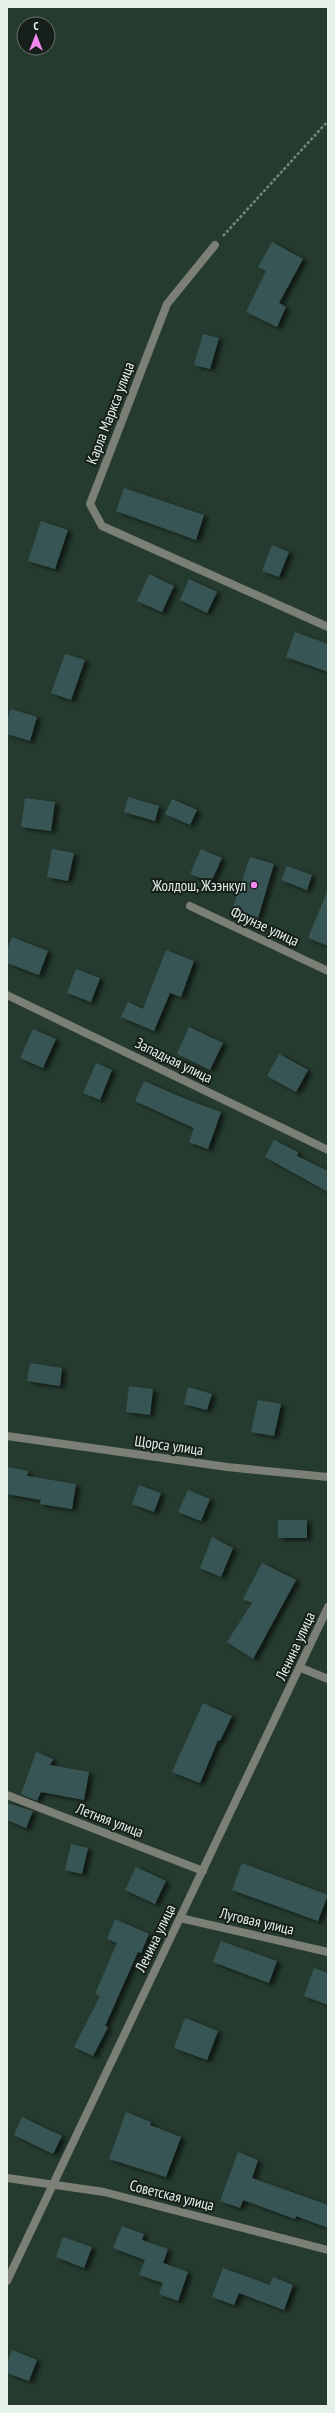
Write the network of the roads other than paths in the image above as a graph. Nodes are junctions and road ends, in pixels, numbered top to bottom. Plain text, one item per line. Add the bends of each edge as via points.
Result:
1 (215, 245) road end
2 (328, 627) edge
3 (190, 906) dead end
4 (328, 971) edge
5 (7, 995) edge
6 (328, 1150) edge
7 (7, 1436) edge
8 (328, 1477) edge
9 (328, 1608) edge
10 (300, 1668) junction
11 (328, 1679) edge
12 (7, 1795) edge
13 (203, 1871) junction
14 (180, 1918) junction
15 (328, 1952) edge
16 (7, 2178) edge
17 (53, 2186) junction
18 (328, 2250) edge
19 (7, 2281) edge

1 - 2 street, Карла Маркса улица via 167,304 90,504 102,526
3 - 4 street, Фрунзе улица
5 - 6 street, Западная улица
7 - 8 street, Щорса улица via 227,1467
9 - 10 street, Ленина улица
10 - 11 street
10 - 13 street, Ленина улица
12 - 13 street, Летняя улица
13 - 14 street, Ленина улица
14 - 15 street, Луговая улица
14 - 17 street, Ленина улица
16 - 17 street, Советская улица
17 - 18 street, Советская улица via 104,2192
17 - 19 street, Ленина улица

